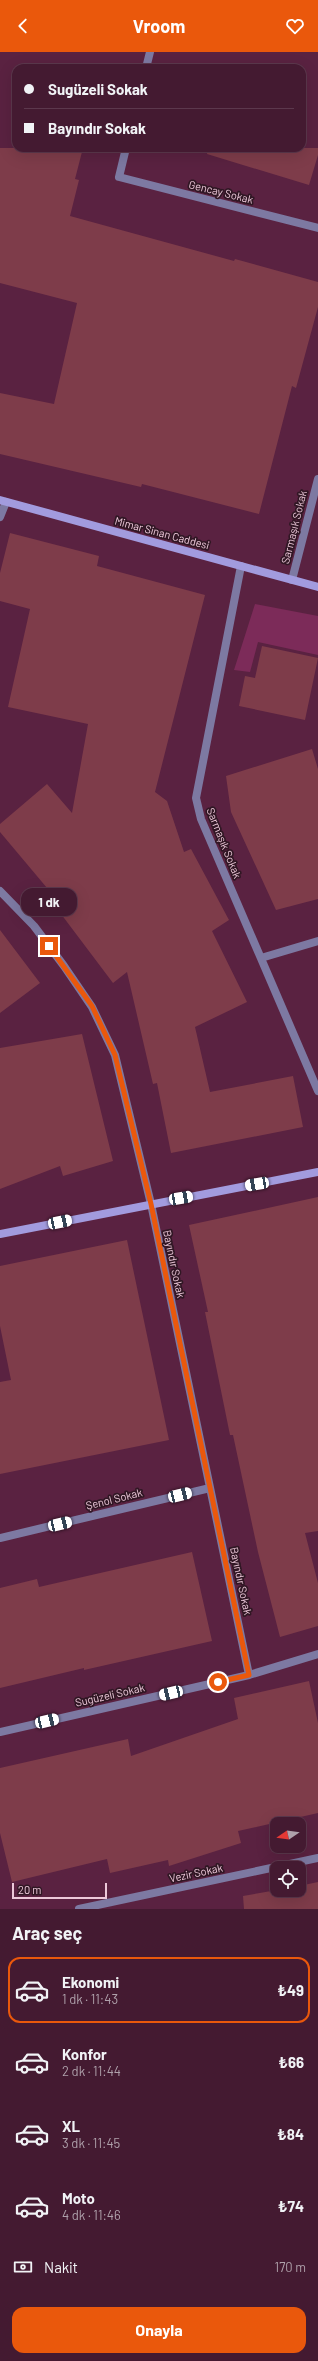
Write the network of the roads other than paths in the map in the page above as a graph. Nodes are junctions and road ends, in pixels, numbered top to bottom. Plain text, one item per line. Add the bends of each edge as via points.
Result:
1 (150, 52) edge
2 (147, 64) edge
3 (125, 152) edge
4 (318, 228) edge
5 (318, 479) edge
6 (3, 501) edge
7 (0, 517) edge
8 (241, 566) junction
9 (292, 580) junction
10 (318, 587) edge
11 (0, 891) edge
12 (318, 941) edge
13 (261, 958) junction
14 (318, 1091) edge
15 (318, 1172) edge
16 (151, 1204) junction
17 (0, 1234) edge
18 (210, 1488) junction
19 (0, 1538) edge
20 (318, 1654) edge
21 (249, 1675) junction
22 (0, 1732) edge
23 (318, 1858) edge
24 (79, 1909) edge

1 - 2 street
3 - 4 street, Gencay Sokak via 119,177
5 - 9 street, Sarmaşık Sokak
6 - 7 street
6 - 8 street, Mimar Sinan Caddesi
8 - 9 street, Mimar Sinan Caddesi
8 - 13 street, Sarmaşık Sokak via 196,798 201,819
9 - 10 street, Mimar Sinan Caddesi
11 - 16 street, Bayındır Sokak via 34,926 92,1006 115,1055
12 - 13 street
13 - 14 street, Sarmaşık Sokak
15 - 16 street
16 - 17 street
16 - 18 street, Bayındır Sokak
18 - 19 street, Şenol Sokak
18 - 21 street, Bayındır Sokak
20 - 21 street, Sugüzeli Sokak
21 - 22 street, Sugüzeli Sokak
23 - 24 street, Vezir Sokak

